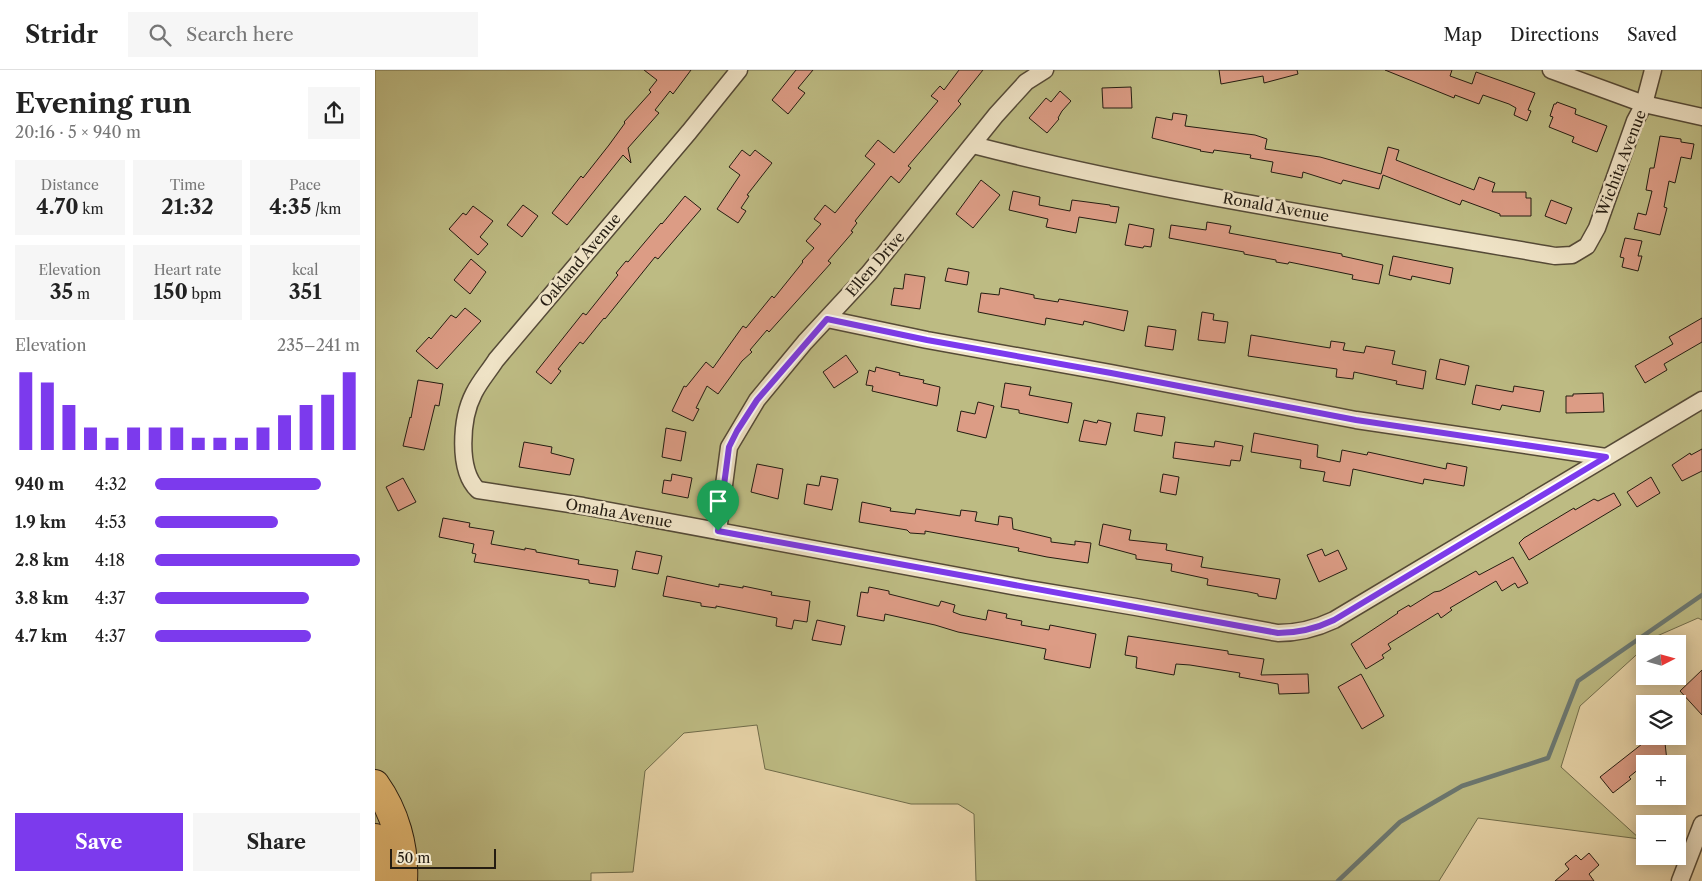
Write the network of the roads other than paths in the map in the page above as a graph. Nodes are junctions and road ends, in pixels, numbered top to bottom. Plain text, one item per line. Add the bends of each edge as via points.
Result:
1 (739, 70) edge
2 (1045, 70) edge
3 (1551, 70) edge
4 (1653, 70) edge
5 (1644, 104) junction
6 (1702, 117) edge
7 (973, 145) junction
8 (1581, 250) joint
9 (827, 319) junction
10 (1702, 400) edge
11 (1606, 457) junction
12 (465, 469) joint
13 (718, 531) junction
14 (375, 784) edge
15 (1702, 824) edge
16 (375, 838) edge
17 (1696, 858) edge
18 (384, 881) edge
19 (403, 881) edge
20 (1680, 881) edge

1 - 12 street, Oakland Avenue via 496,360 473,394 465,426
2 - 7 street, Ellen Drive via 1026,82
3 - 5 street
4 - 5 street, Wichita Avenue
5 - 6 street
5 - 8 street, Wichita Avenue via 1597,228
7 - 8 street, Ronald Avenue via 1055,166 1187,192 1555,256 1572,255
7 - 9 street, Ellen Drive via 869,273
9 - 11 street via 1356,420
9 - 13 street, Ellen Drive via 757,400 737,431 729,447
10 - 11 street, Omaha Avenue
11 - 13 street, Omaha Avenue via 1334,620 1301,632 1278,633
12 - 13 street, Omaha Avenue via 471,483 479,490
14 - 19 highway via 387,801 397,826
15 - 17 street
16 - 18 highway via 384,863
17 - 20 street

